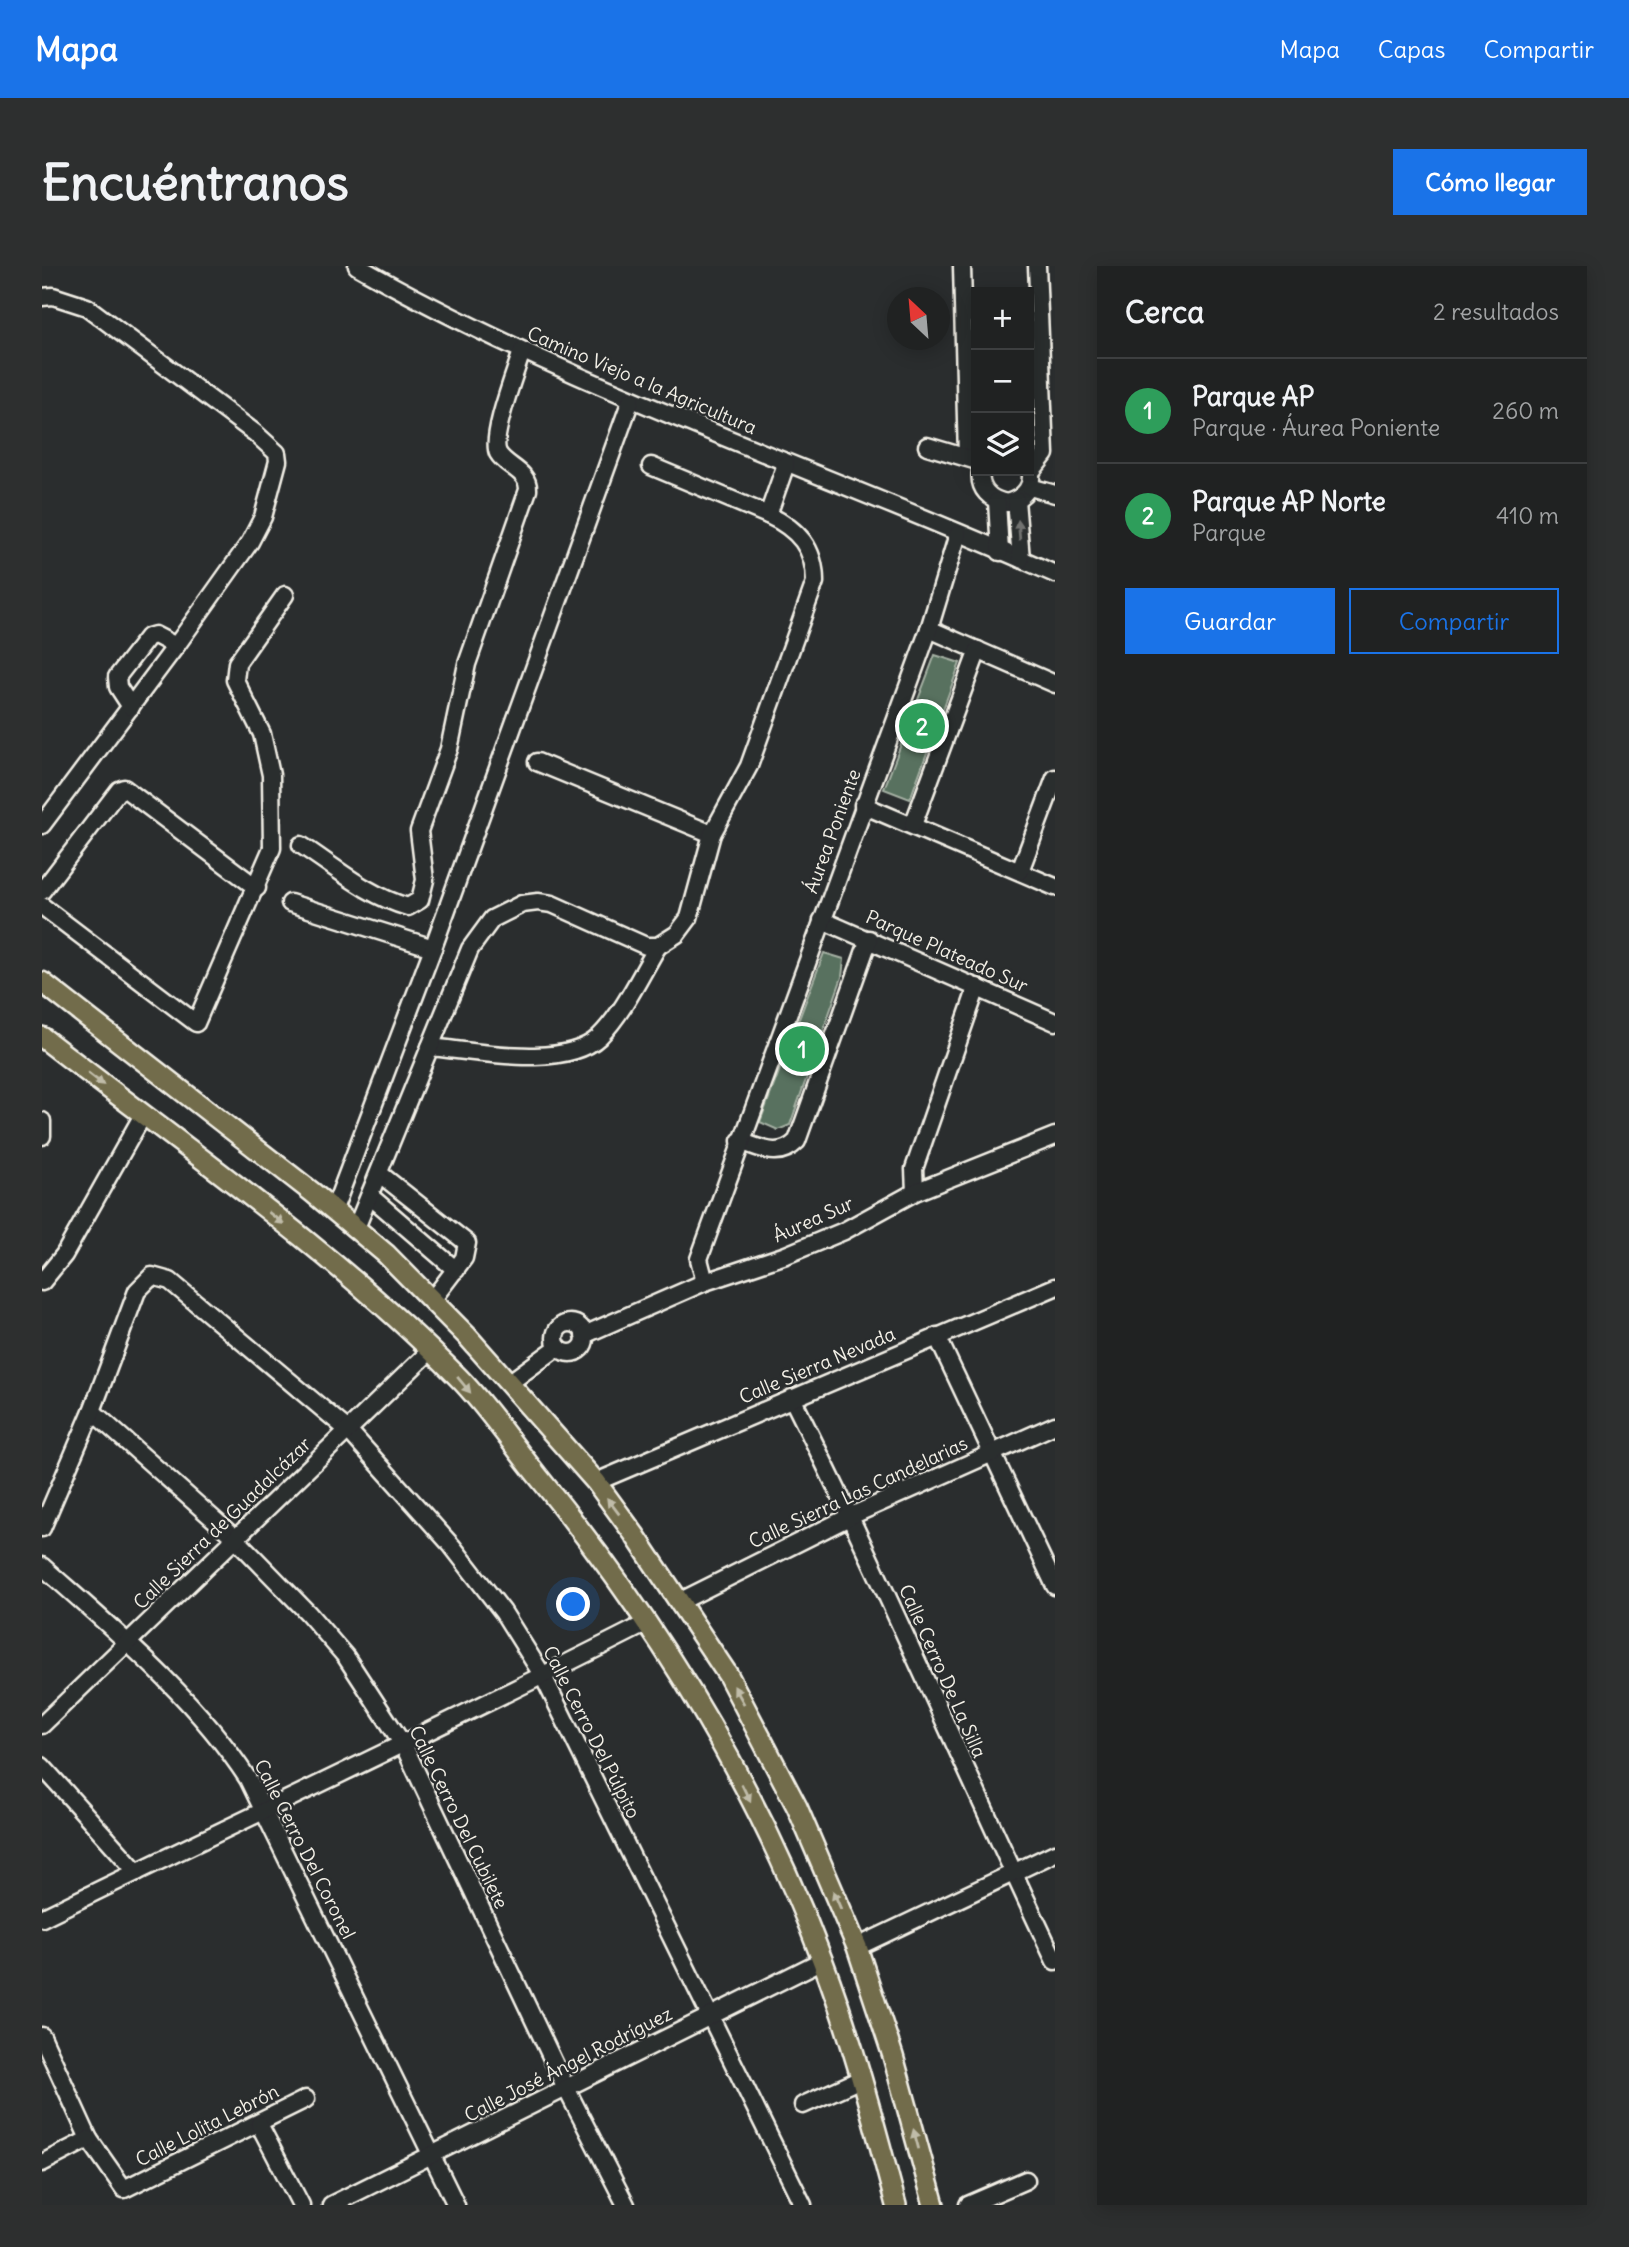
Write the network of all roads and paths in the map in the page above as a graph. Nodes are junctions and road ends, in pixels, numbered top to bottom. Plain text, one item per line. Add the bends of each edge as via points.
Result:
1 (357, 266) edge
2 (962, 266) edge
3 (1037, 266) edge
4 (42, 297) edge
5 (522, 351) junction
6 (1035, 373) edge
7 (971, 381) edge
8 (631, 400) junction
9 (927, 446) dead end
10 (971, 459) edge
11 (786, 464) junction
12 (651, 466) dead end
13 (1034, 469) edge
14 (981, 476) edge
15 (1029, 476) edge
16 (1031, 476) edge
17 (1055, 494) edge
18 (1016, 500) junction
19 (997, 501) junction
20 (768, 515) junction
21 (958, 534) junction
22 (1000, 552) junction
23 (1021, 559) junction
24 (1055, 574) edge
25 (285, 595) dead end
26 (929, 629) junction
27 (176, 646) junction
28 (978, 650) junction
29 (1055, 684) edge
30 (131, 707) junction
31 (537, 762) dead end
32 (1055, 778) edge
33 (863, 805) junction
34 (42, 825) edge
35 (913, 825) junction
36 (712, 834) junction
37 (301, 845) dead end
38 (1020, 871) junction
39 (1055, 887) edge
40 (257, 888) junction
41 (42, 890) edge
42 (290, 903) dead end
43 (43, 908) edge
44 (822, 920) junction
45 (869, 939) junction
46 (658, 946) junction
47 (433, 948) junction
48 (42, 982) edge
49 (977, 987) junction
50 (1055, 1022) edge
51 (42, 1037) edge
52 (430, 1048) junction
53 (143, 1115) junction
54 (42, 1121) edge
55 (42, 1136) edge
56 (1055, 1136) edge
57 (740, 1141) junction
58 (380, 1174) junction
59 (915, 1192) junction
60 (370, 1196) junction
61 (334, 1209) junction
62 (356, 1228) junction
63 (456, 1270) junction
64 (42, 1282) edge
65 (705, 1282) junction
66 (1055, 1287) edge
67 (432, 1300) junction
68 (937, 1335) junction
69 (430, 1351) junction
70 (509, 1383) junction
71 (792, 1398) junction
72 (92, 1411) junction
73 (1055, 1425) edge
74 (349, 1431) junction
75 (994, 1452) junction
76 (596, 1482) junction
77 (851, 1516) junction
78 (42, 1528) edge
79 (235, 1538) junction
80 (42, 1566) edge
81 (1055, 1586) edge
82 (681, 1601) junction
83 (648, 1623) junction
84 (127, 1642) junction
85 (543, 1676) junction
86 (42, 1725) edge
87 (404, 1746) junction
88 (42, 1766) edge
89 (263, 1810) junction
90 (1055, 1853) edge
91 (137, 1871) junction
92 (1013, 1873) junction
93 (42, 1918) edge
94 (857, 1947) junction
95 (823, 1960) junction
96 (1055, 1961) edge
97 (709, 2017) junction
98 (42, 2036) edge
99 (862, 2079) junction
100 (566, 2088) junction
101 (306, 2099) dead end
102 (803, 2105) dead end
103 (259, 2124) junction
104 (89, 2139) junction
105 (432, 2155) junction
106 (42, 2163) edge
107 (1026, 2180) dead end
108 (301, 2205) edge
109 (331, 2205) edge
110 (456, 2205) edge
111 (626, 2205) edge
112 (803, 2205) edge
113 (896, 2205) edge
114 (934, 2205) edge
115 (968, 2205) edge

1 - 5 street, Camino Viejo a la Agricultura
2 - 7 street
3 - 6 street
4 - 27 street via 87,307 277,453 259,526
5 - 8 street, Camino Viejo a la Agricultura
5 - 37 street via 496,440 500,457 525,477 528,490 467,664 449,749 419,831 425,880 421,900 416,905 401,905 367,889
6 - 13 street via 1045,454
8 - 11 street, Camino Viejo a la Agricultura
8 - 47 street
9 - 10 street
11 - 20 street
11 - 21 street, Camino Viejo a la Agricultura
12 - 20 street
14 - 19 street via 982,486
15 - 18 street
16 - 17 street
18 - 19 street
23 -> 18 street
19 - 22 street
20 - 36 street via 801,536 815,564 815,582 749,766
21 - 22 street, Camino Viejo a la Agricultura
21 - 26 street, Áurea Poniente
22 - 23 street, Camino Viejo a la Agricultura
23 - 24 street, Camino Viejo a la Agricultura
25 - 40 street via 234,673 262,734 271,775 272,848
26 - 28 street
26 - 33 street, Áurea Poniente
27 - 30 street
27 - 30 street via 148,636 117,677
28 - 29 street
28 - 35 street
30 - 34 street
31 - 36 street
32 - 38 street
33 - 35 street
33 - 44 street, Áurea Poniente
35 - 38 street
36 - 46 street via 689,918 677,934
38 - 39 street
40 - 41 street via 124,788
40 - 43 street via 196,1023
42 - 47 street
44 - 45 street, Parque Plateado Sur
44 - 57 street, Áurea Poniente
45 - 49 street, Parque Plateado Sur
45 - 57 street via 797,1141 777,1153
46 - 52 street via 612,1022 597,1039 569,1053 545,1056
46 - 52 street via 646,946 552,904 522,904 507,910 492,919 470,949
47 - 61 street
48 - 61 main road
49 - 50 street, Parque Plateado Sur
49 - 59 street via 914,1168
51 -> 53 main road
52 - 58 street
53 - 64 street via 64,1255
53 -> 69 main road via 345,1271
54 - 55 street
56 - 59 street, Áurea Sur
57 - 65 street, Áurea Poniente via 699,1259
58 - 60 street
58 - 63 street via 465,1238 467,1251
59 - 65 street, Áurea Sur via 844,1231
60 - 62 street
60 - 63 street
61 - 62 main road
62 - 67 main road
63 - 67 street
65 - 70 street, Áurea Sur via 584,1335 583,1345 576,1351 566,1352 558,1346
66 - 68 street, Calle Sierra Nevada
67 - 70 main road
68 - 71 street, Calle Sierra Nevada
68 - 75 street
69 - 74 street, Calle Sierra de Guadalcázar
69 -> 83 main road via 460,1379 576,1523
70 - 76 main road
71 - 76 street, Calle Sierra Nevada
71 - 77 street, Calle Cerro De La Silla
72 - 74 street, Calle Cerro Del Púlpito via 137,1291 147,1278 158,1276 170,1281
72 - 78 street
72 - 79 street, Calle Cerro Del Cubilete
73 - 75 street, Calle Sierra Las Candelarias
74 - 79 street, Calle Sierra de Guadalcázar
74 - 85 street, Calle Cerro Del Púlpito via 452,1546 503,1612
75 - 77 street, Calle Sierra Las Candelarias
75 - 81 street
82 -> 76 main road
77 - 82 street, Calle Sierra Las Candelarias
77 - 92 street, Calle Cerro De La Silla
79 - 84 street, Calle Sierra de Guadalcázar
79 - 87 street, Calle Cerro Del Cubilete via 346,1657
80 - 84 street, Calle Cerro Del Coronel
94 -> 82 main road via 764,1739
83 - 85 street
83 -> 95 main road via 724,1750
84 - 86 street, Calle Sierra de Guadalcázar
84 - 89 street, Calle Cerro Del Coronel via 227,1750
85 - 87 street
85 - 97 street, Calle Cerro Del Púlpito
87 - 89 street
87 - 100 street, Calle Cerro Del Cubilete
88 - 91 street
89 - 91 street
89 - 105 street, Calle Cerro Del Coronel
90 - 92 street
91 - 93 street
92 - 94 street
92 - 96 street, Calle Cerro De La Silla
114 -> 94 main road
95 - 97 street, Calle José Ángel Rodríguez
95 - 99 main road
97 - 100 street, Calle José Ángel Rodríguez
97 - 112 street, Calle Cerro Del Púlpito
98 - 104 street
99 - 102 street
99 - 113 main road
100 - 105 street, Calle José Ángel Rodríguez
100 - 111 street, Calle Cerro Del Cubilete
101 - 103 street, Calle Lolita Lebrón
103 - 104 street, Calle Lolita Lebrón via 126,2189
103 - 108 street
104 - 106 street
105 - 109 street, Calle José Ángel Rodríguez
105 - 110 street, Calle Cerro Del Coronel
107 - 115 street

